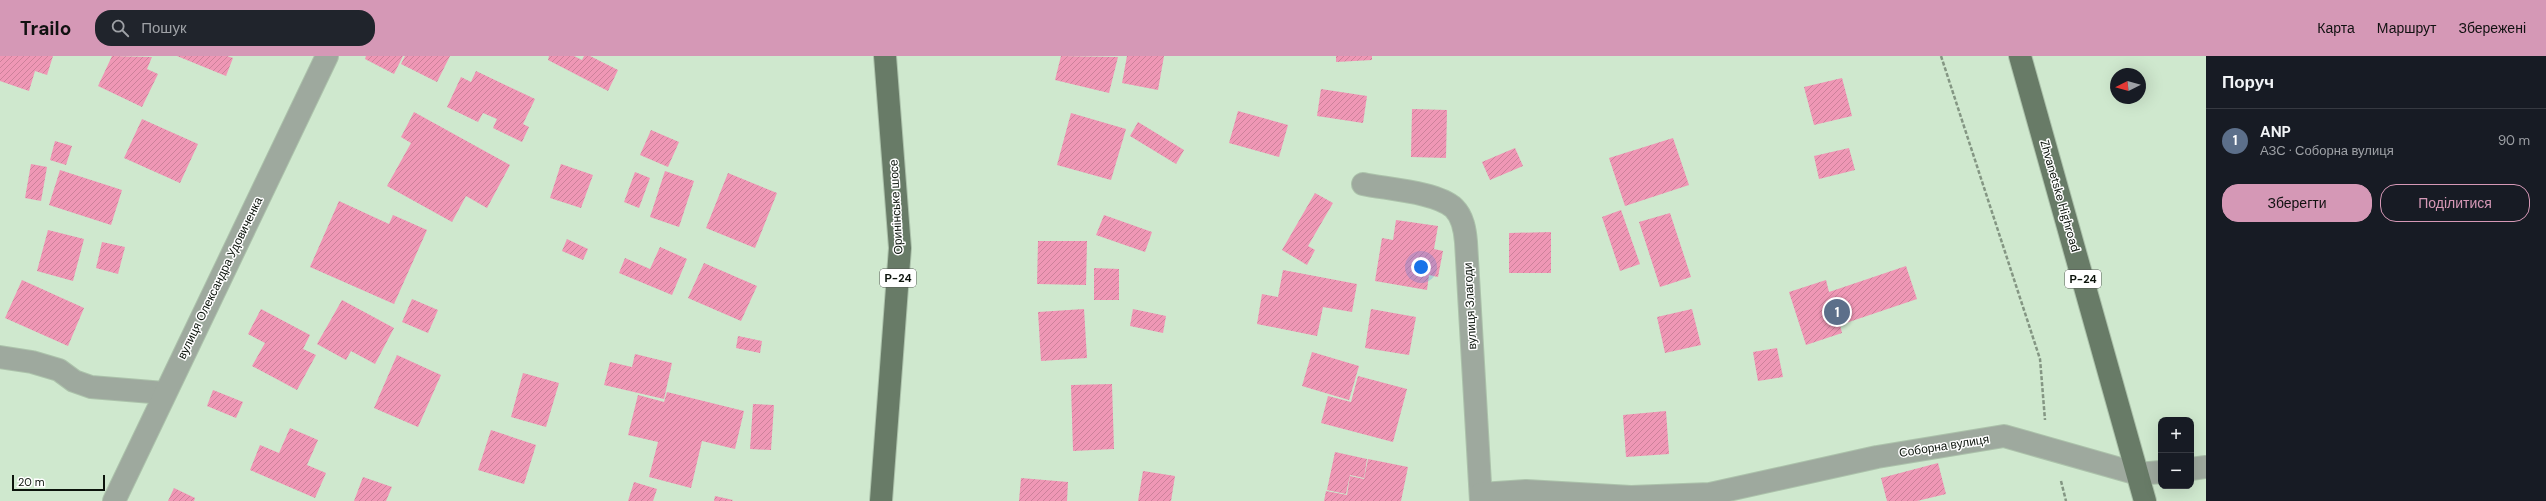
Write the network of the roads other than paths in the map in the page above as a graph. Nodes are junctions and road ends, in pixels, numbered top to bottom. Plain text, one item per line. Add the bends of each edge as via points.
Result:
1 (327, 56) edge
2 (885, 56) edge
3 (2020, 56) edge
4 (1364, 184) dead end
5 (0, 357) edge
6 (164, 393) junction
7 (2206, 467) edge
8 (2194, 469) edge
9 (2158, 472) edge
10 (2138, 474) junction
11 (1749, 494) edge
12 (1481, 498) edge
13 (114, 501) edge
14 (881, 501) edge
15 (2145, 501) edge

1 - 6 street, вулиця Олександра Удовиченка
2 - 14 main road, Оринінське шосе / Р-24 via 900,248
3 - 10 main road, Zhvanetske Highroad / Р-24
4 - 12 street, вулиця Злагоди via 1440,199 1454,208 1461,218 1466,242
5 - 6 street via 32,362 59,370 74,381 91,388
6 - 13 street, вулиця Олександра Удовиченка
7 - 8 street
9 - 10 street
10 - 11 street, Соборна вулиця via 2004,436 1876,457
10 - 15 main road, Zhvanetske Highroad / Р-24
11 - 12 street, Соборна вулиця via 1631,497 1526,491

